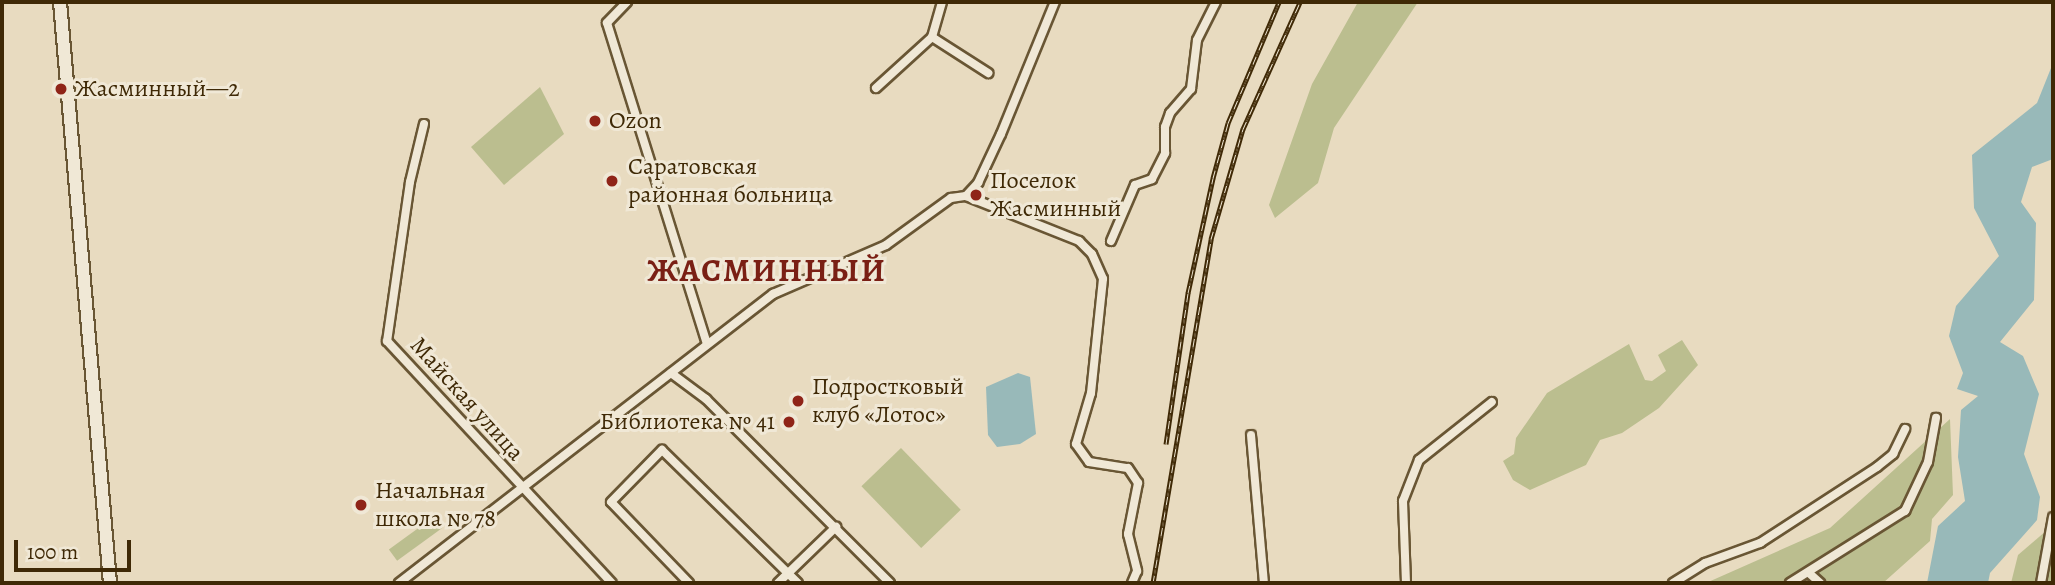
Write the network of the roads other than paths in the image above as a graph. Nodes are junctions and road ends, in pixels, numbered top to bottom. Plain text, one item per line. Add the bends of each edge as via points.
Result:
1 (60, 2) edge
2 (627, 2) edge
3 (942, 2) edge
4 (1055, 2) edge
5 (1216, 2) edge
6 (932, 37) junction
7 (988, 73) dead end
8 (876, 88) dead end
9 (424, 124) dead end
10 (967, 195) junction
11 (1111, 241) dead end
12 (707, 344) junction
13 (671, 373) junction
14 (1492, 402) dead end
15 (1936, 418) dead end
16 (1905, 429) dead end
17 (1251, 435) dead end
18 (521, 489) junction
19 (2053, 517) edge
20 (836, 527) junction
21 (1809, 573) junction
22 (788, 574) junction
23 (411, 575) junction
24 (110, 583) edge
25 (399, 583) edge
26 (417, 583) edge
27 (612, 583) edge
28 (689, 583) edge
29 (778, 583) edge
30 (798, 583) edge
31 (890, 583) edge
32 (1132, 583) edge
33 (1264, 583) edge
34 (1406, 583) edge
35 (1673, 583) edge
36 (1790, 583) edge
37 (1820, 583) edge
38 (2041, 583) edge

1 - 24 main road
2 - 12 street via 607,23
3 - 6 street
4 - 10 street via 1001,134 978,183
5 - 11 street via 1197,40 1191,89 1170,113 1165,127 1166,153 1152,179 1135,185
6 - 7 street
6 - 8 street
9 - 18 street, Майская улица via 410,182 387,341
10 - 12 street via 951,198 887,244 772,294
10 - 32 street via 1079,241 1103,279 1091,393 1076,444 1089,462 1128,468 1138,483 1128,534 1137,571
12 - 13 street
13 - 18 street
13 - 20 street via 706,398
14 - 34 street via 1419,460 1404,501
15 - 21 street via 1928,462 1905,511
16 - 35 street via 1893,454 1877,467 1760,543 1705,563
17 - 33 street
18 - 23 street
18 - 27 street, Майская улица
19 - 38 street
20 - 22 street
20 - 31 street
21 - 36 street
21 - 37 street
22 - 28 street via 662,450 611,502
22 - 29 street
22 - 30 street
23 - 25 street
23 - 26 street

